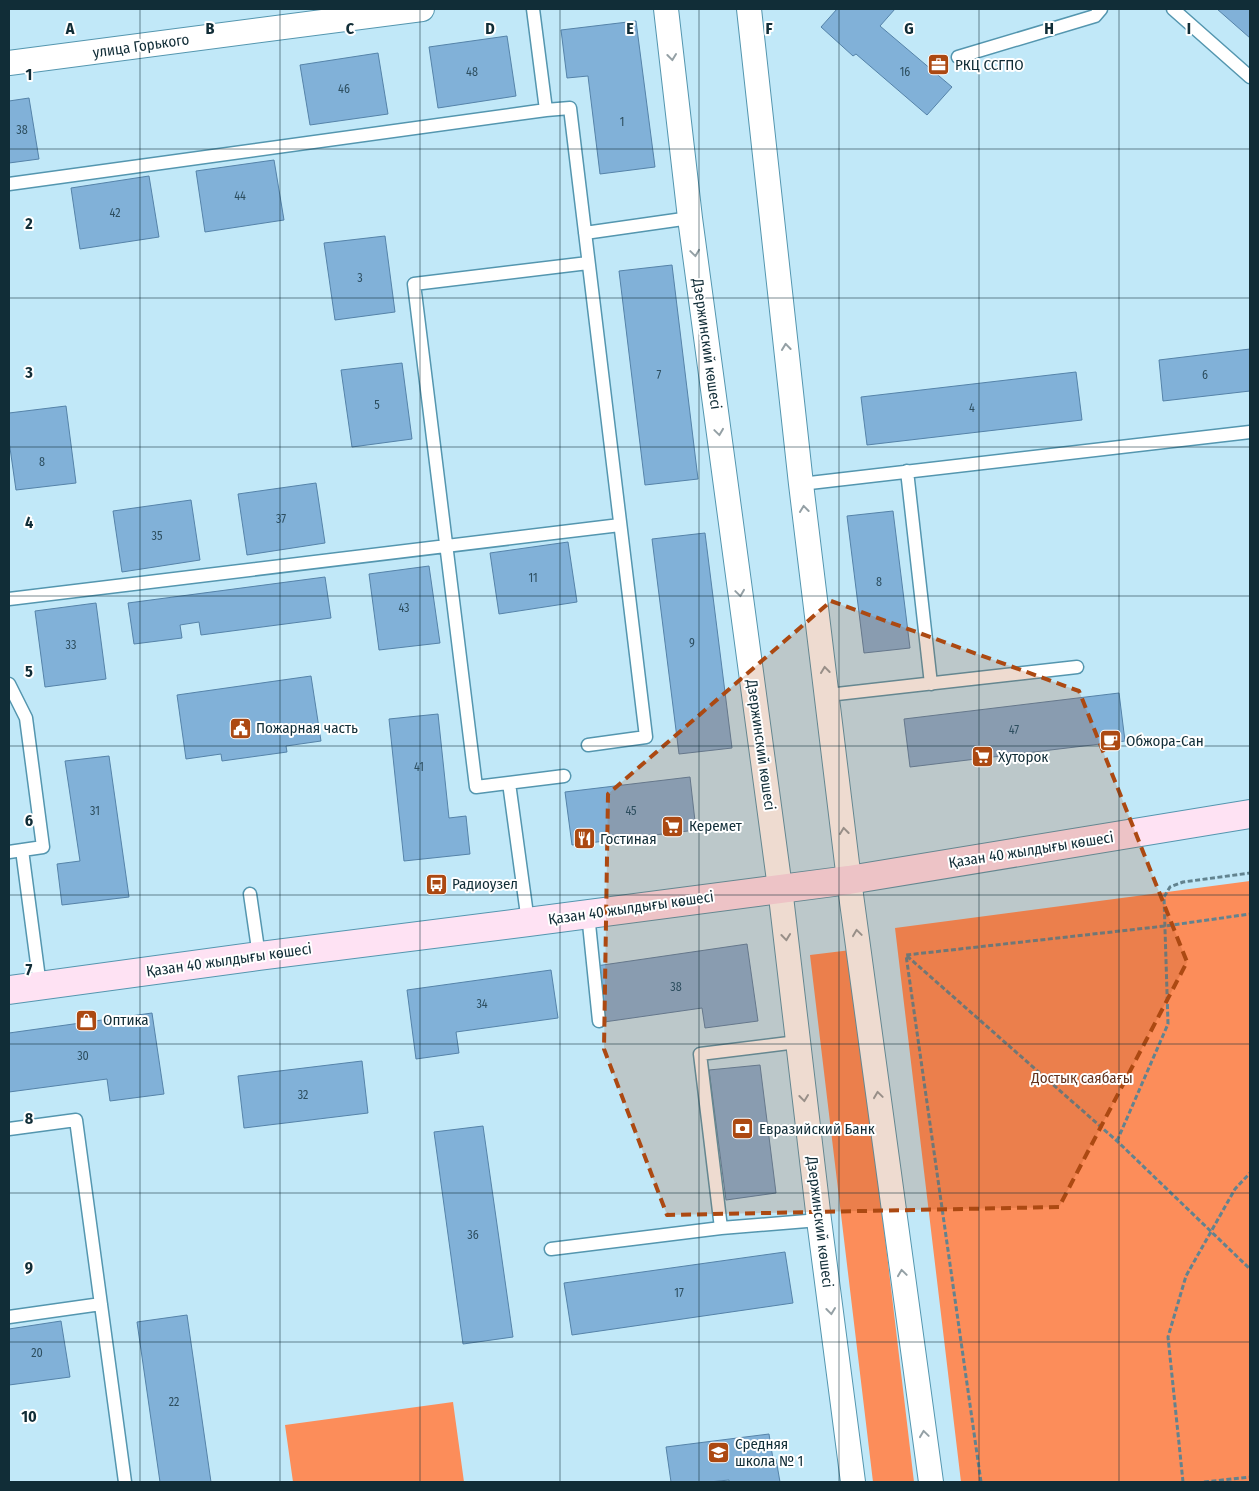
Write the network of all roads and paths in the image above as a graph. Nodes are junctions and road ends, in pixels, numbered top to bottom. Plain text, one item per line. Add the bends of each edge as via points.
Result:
1 (422, 9) edge
2 (533, 9) edge
3 (666, 9) edge
4 (749, 9) edge
5 (1101, 9) edge
6 (1173, 9) edge
7 (958, 57) dead end
8 (9, 63) edge
9 (1250, 77) edge
10 (546, 110) junction
11 (9, 184) edge
12 (690, 218) junction
13 (585, 233) junction
14 (588, 263) junction
15 (1250, 432) edge
16 (907, 471) junction
17 (801, 484) junction
18 (620, 525) junction
19 (446, 546) junction
20 (9, 599) edge
21 (1077, 667) dead end
22 (9, 684) edge
23 (931, 684) junction
24 (828, 695) junction
25 (588, 745) dead end
26 (564, 776) dead end
27 (509, 783) junction
28 (1250, 814) edge
29 (22, 850) junction
30 (9, 852) edge
31 (1250, 873) edge
32 (849, 880) junction
33 (780, 888) junction
34 (250, 894) dead end
35 (588, 914) junction
36 (1250, 914) edge
37 (528, 922) junction
38 (1165, 926) junction
39 (906, 955) junction
40 (259, 956) junction
41 (40, 986) junction
42 (9, 990) edge
43 (599, 1021) dead end
44 (797, 1042) junction
45 (9, 1128) edge
46 (1118, 1141) junction
47 (1250, 1173) edge
48 (819, 1220) junction
49 (721, 1228) junction
50 (1211, 1231) junction
51 (551, 1249) dead end
52 (1250, 1269) edge
53 (101, 1304) junction
54 (9, 1317) edge
55 (1250, 1477) edge
56 (125, 1482) edge
57 (853, 1482) edge
58 (931, 1482) edge
59 (982, 1482) edge
60 (1183, 1482) edge
61 (1204, 1482) edge

1 - 8 street, улица Горького
2 - 10 lane
3 -> 12 street, Дзержинский көшесі
17 -> 4 street
5 - 7 lane via 1095,16
6 - 9 lane
10 - 11 lane
10 - 13 lane via 570,108
12 - 13 lane
12 -> 33 street, Дзержинский көшесі
13 - 14 lane
14 - 18 lane
14 - 19 lane via 414,284
15 - 16 lane
16 - 17 lane
16 - 23 lane
24 -> 17 street
18 - 19 lane
18 - 25 lane via 646,737
19 - 20 lane
19 - 27 lane via 476,787
21 - 23 lane
22 - 29 lane via 26,718 43,847
23 - 24 lane
32 -> 24 street
26 - 27 lane
27 - 37 lane
28 - 32 street, Қазан 40 жылдығы көшесі
29 - 30 lane
29 - 41 lane
31 - 38 path via 1183,882 1170,887 1164,897
32 - 33 street, Қазан 40 жылдығы көшесі
58 -> 32 street
33 - 35 street, Қазан 40 жылдығы көшесі
33 -> 44 street, Дзержинский көшесі
34 - 40 lane
35 - 37 street, Қазан 40 жылдығы көшесі
35 - 43 lane
36 - 38 path
37 - 40 street, Қазан 40 жылдығы көшесі
38 - 39 path
38 - 46 path via 1168,1024
39 - 46 path
39 - 59 path
40 - 41 street, Қазан 40 жылдығы көшесі
41 - 42 street, Қазан 40 жылдығы көшесі
44 -> 48 street, Дзержинский көшесі
44 - 49 lane via 700,1054
45 - 53 lane via 76,1120
46 - 50 path
47 - 50 path via 1235,1189
48 - 49 lane
48 -> 57 street, Дзержинский көшесі
49 - 51 lane
50 - 52 path
50 - 60 path via 1186,1276 1168,1337
53 - 54 lane
53 - 56 lane
55 - 61 path

